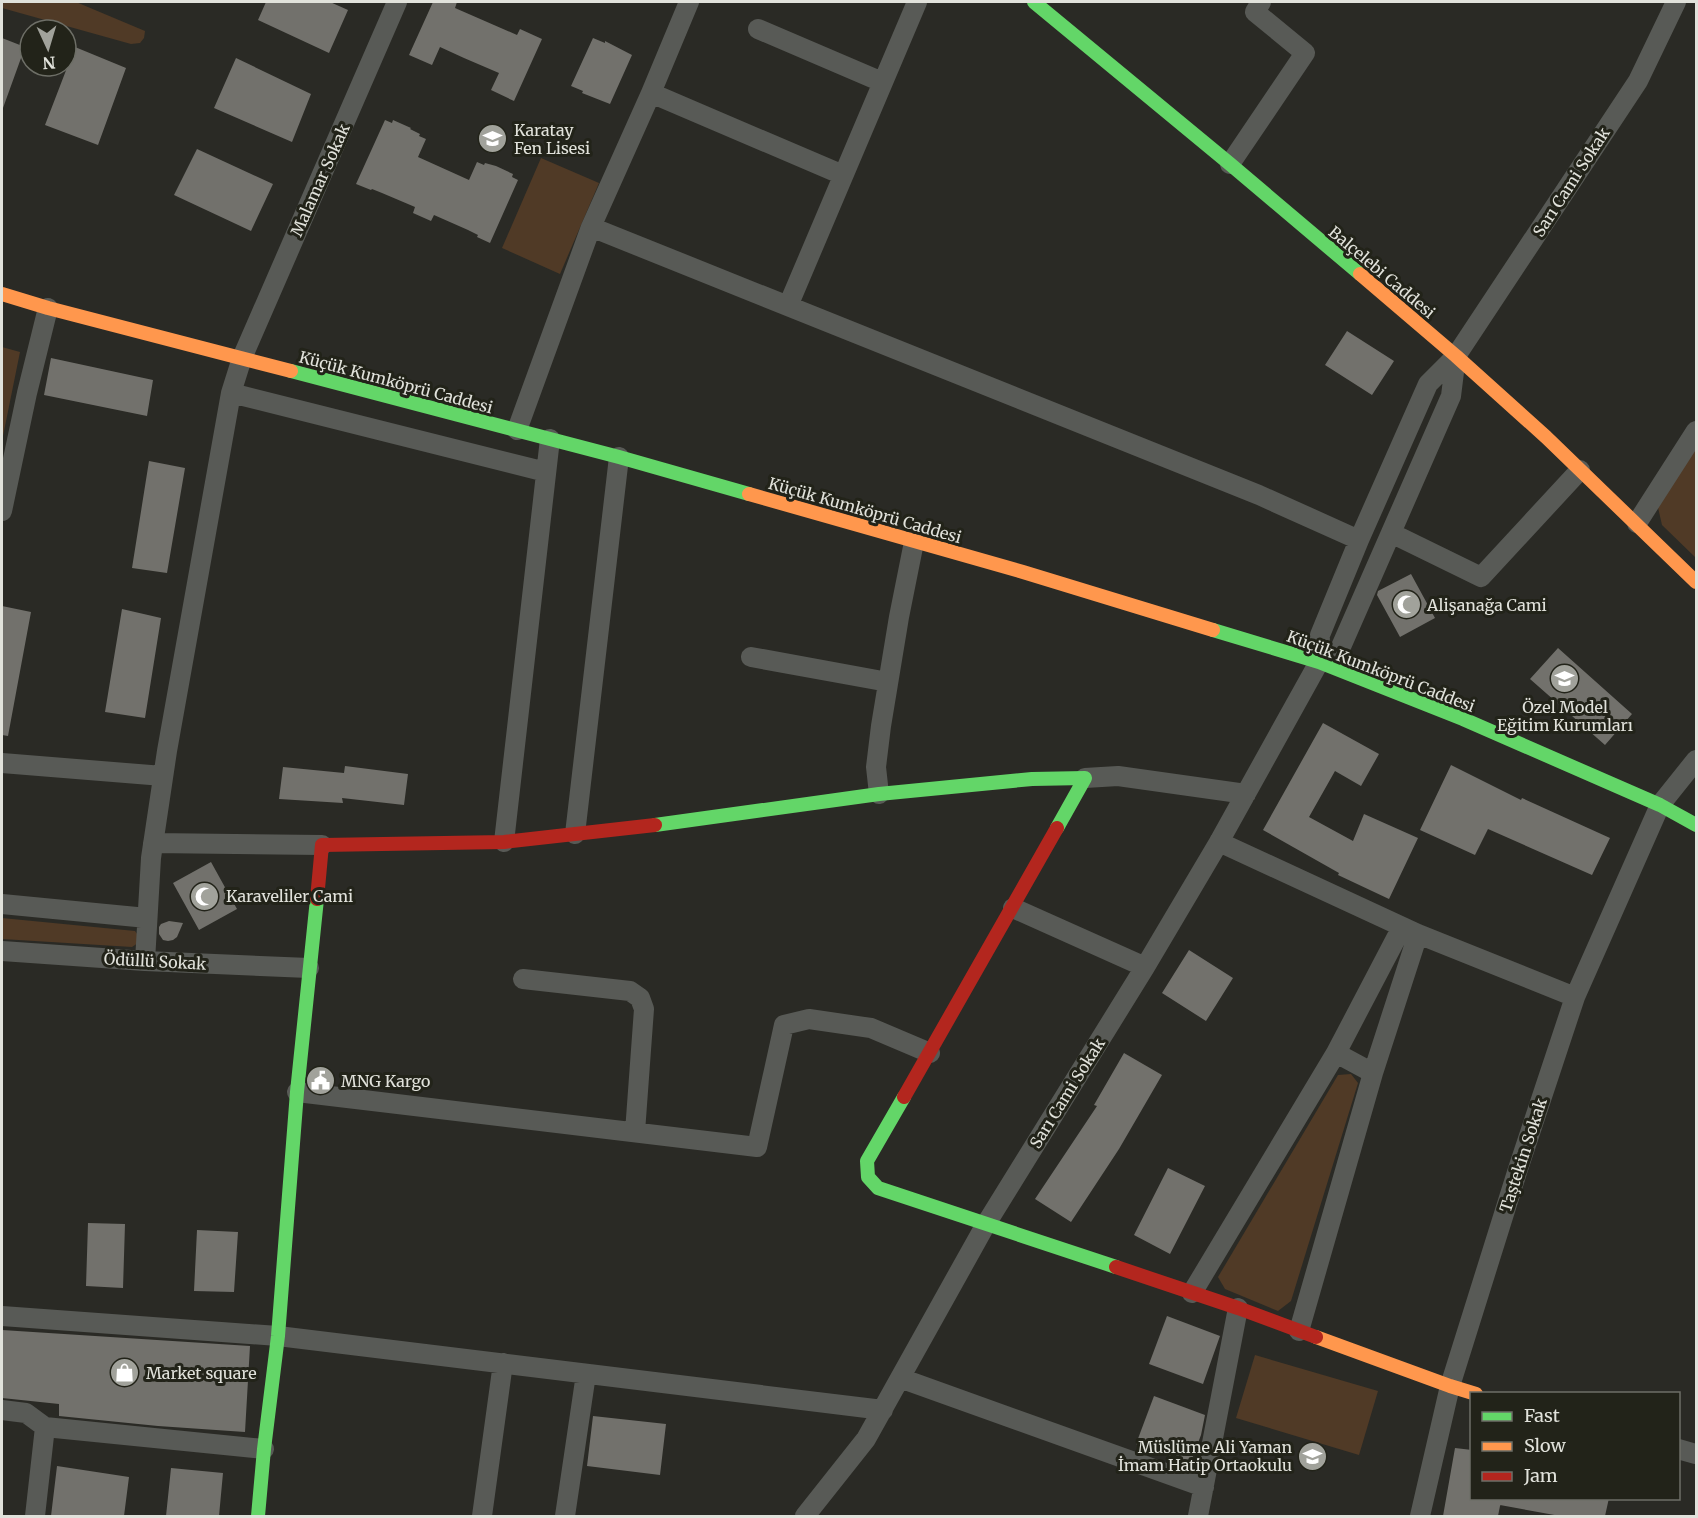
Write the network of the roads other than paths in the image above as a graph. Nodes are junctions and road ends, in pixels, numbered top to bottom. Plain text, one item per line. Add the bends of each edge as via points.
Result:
1 (396, 2) edge
2 (689, 2) edge
3 (917, 2) edge
4 (1034, 2) edge
5 (1261, 2) edge
6 (1676, 2) edge
7 (758, 29) dead end
8 (882, 82) junction
9 (651, 93) junction
10 (1230, 164) junction
11 (843, 175) junction
12 (591, 227) junction
13 (2, 294) edge
14 (788, 306) junction
15 (48, 308) junction
16 (1456, 356) junction
17 (242, 358) junction
18 (231, 393) junction
19 (517, 430) junction
20 (1696, 431) edge
21 (550, 439) junction
22 (619, 458) junction
23 (1580, 470) junction
24 (546, 472) junction
25 (2, 511) edge
26 (1637, 523) junction
27 (1391, 533) junction
28 (1359, 540) junction
29 (914, 542) junction
30 (1696, 582) edge
31 (751, 657) dead end
32 (1319, 662) junction
33 (888, 682) junction
34 (1696, 760) edge
35 (2, 763) edge
36 (163, 776) junction
37 (1085, 778) junction
38 (879, 794) junction
39 (1246, 794) junction
40 (1660, 805) junction
41 (1696, 825) edge
42 (576, 834) junction
43 (504, 842) junction
44 (1219, 842) junction
45 (153, 843) junction
46 (322, 845) junction
47 (2, 904) edge
48 (1013, 908) junction
49 (147, 918) junction
50 (1410, 931) junction
51 (2, 951) edge
52 (145, 961) junction
53 (1145, 966) junction
54 (309, 968) junction
55 (523, 979) dead end
56 (1575, 997) junction
57 (930, 1053) junction
58 (1336, 1053) junction
59 (1373, 1073) junction
60 (297, 1092) junction
61 (634, 1132) junction
62 (986, 1224) junction
63 (1192, 1293) junction
64 (1238, 1308) junction
65 (2, 1316) edge
66 (1299, 1331) junction
67 (278, 1336) junction
68 (503, 1363) junction
69 (586, 1374) junction
70 (900, 1378) junction
71 (1450, 1386) junction
72 (1470, 1392) edge
73 (2, 1410) edge
74 (883, 1410) junction
75 (45, 1428) junction
76 (264, 1449) junction
77 (1680, 1450) edge
78 (1696, 1454) edge
79 (1204, 1487) junction
80 (34, 1516) edge
81 (258, 1516) edge
82 (482, 1516) edge
83 (565, 1516) edge
84 (805, 1516) edge
85 (1198, 1516) edge
86 (1420, 1516) edge

1 - 17 street, Malamar Sokak
2 - 9 street
3 - 8 street
4 - 10 street, Balçelebi Caddesi
5 - 10 street via 1254,12 1305,53
6 - 16 street, Sarı Cami Sokak via 1638,81
7 - 8 street
8 - 11 street
9 - 11 street
9 - 12 street
10 - 16 street, Balçelebi Caddesi
11 - 14 street
12 - 14 street
12 - 19 street
13 - 15 street, Küçük Kumköprü Caddesi
14 - 28 street via 1259,495
15 - 17 street, Küçük Kumköprü Caddesi
15 - 25 street
16 - 23 street, Balçelebi Caddesi
16 - 27 street, Sarı Cami Sokak via 1451,396
16 - 28 street, Sarı Cami Sokak via 1428,384
17 - 18 street, Malamar Sokak
17 - 19 street, Küçük Kumköprü Caddesi
18 - 24 street
18 - 36 street, Malamar Sokak
19 - 21 street, Küçük Kumköprü Caddesi
20 - 26 street
21 - 22 street, Küçük Kumköprü Caddesi
21 - 24 street
22 - 29 street, Küçük Kumköprü Caddesi
22 - 42 street
23 - 26 street, Balçelebi Caddesi
23 - 27 street via 1481,577
24 - 43 street
26 - 30 street, Balçelebi Caddesi
27 - 32 street, Sarı Cami Sokak via 1340,649
28 - 32 street, Sarı Cami Sokak via 1320,635
29 - 32 street, Küçük Kumköprü Caddesi
29 - 33 street
31 - 33 street
32 - 39 street, Sarı Cami Sokak
32 - 40 street, Küçük Kumköprü Caddesi via 1463,719
33 - 38 street via 876,767
34 - 40 street, Taştekin Sokak
35 - 36 street
36 - 45 street, Malamar Sokak
37 - 38 street via 1032,779
37 - 39 street via 1118,776
37 - 48 street
38 - 42 street
39 - 44 street, Sarı Cami Sokak
40 - 41 street, Küçük Kumköprü Caddesi
40 - 56 street, Taştekin Sokak
42 - 43 street
43 - 46 street
44 - 50 street
44 - 53 street, Sarı Cami Sokak
45 - 46 street
45 - 49 street, Malamar Sokak
46 - 54 street
47 - 49 street
48 - 53 street
48 - 57 street
49 - 52 street, Malamar Sokak
50 - 56 street
50 - 58 street
50 - 59 street
51 - 52 street, Ödüllü Sokak
52 - 54 street, Ödüllü Sokak
53 - 62 street, Sarı Cami Sokak
54 - 60 street
55 - 61 street via 630,991 640,999 644,1009
56 - 71 street, Taştekin Sokak
57 - 61 street via 871,1028 809,1019 784,1025 757,1147
57 - 62 street via 867,1161 868,1177 878,1188
58 - 59 street
58 - 63 street
59 - 66 street
60 - 61 street
60 - 67 street
62 - 63 street
62 - 70 street, Sarı Cami Sokak
63 - 64 street
64 - 66 street
64 - 79 street
65 - 67 street
66 - 71 street
67 - 68 street
67 - 76 street
68 - 69 street
68 - 82 street
69 - 74 street
69 - 83 street
70 - 74 street, Sarı Cami Sokak
70 - 79 street
71 - 72 street
71 - 86 street, Taştekin Sokak
73 - 75 street via 26,1413
74 - 84 street, Sarı Cami Sokak via 866,1439
75 - 76 street
75 - 80 street
76 - 81 street
77 - 78 street
79 - 85 street

